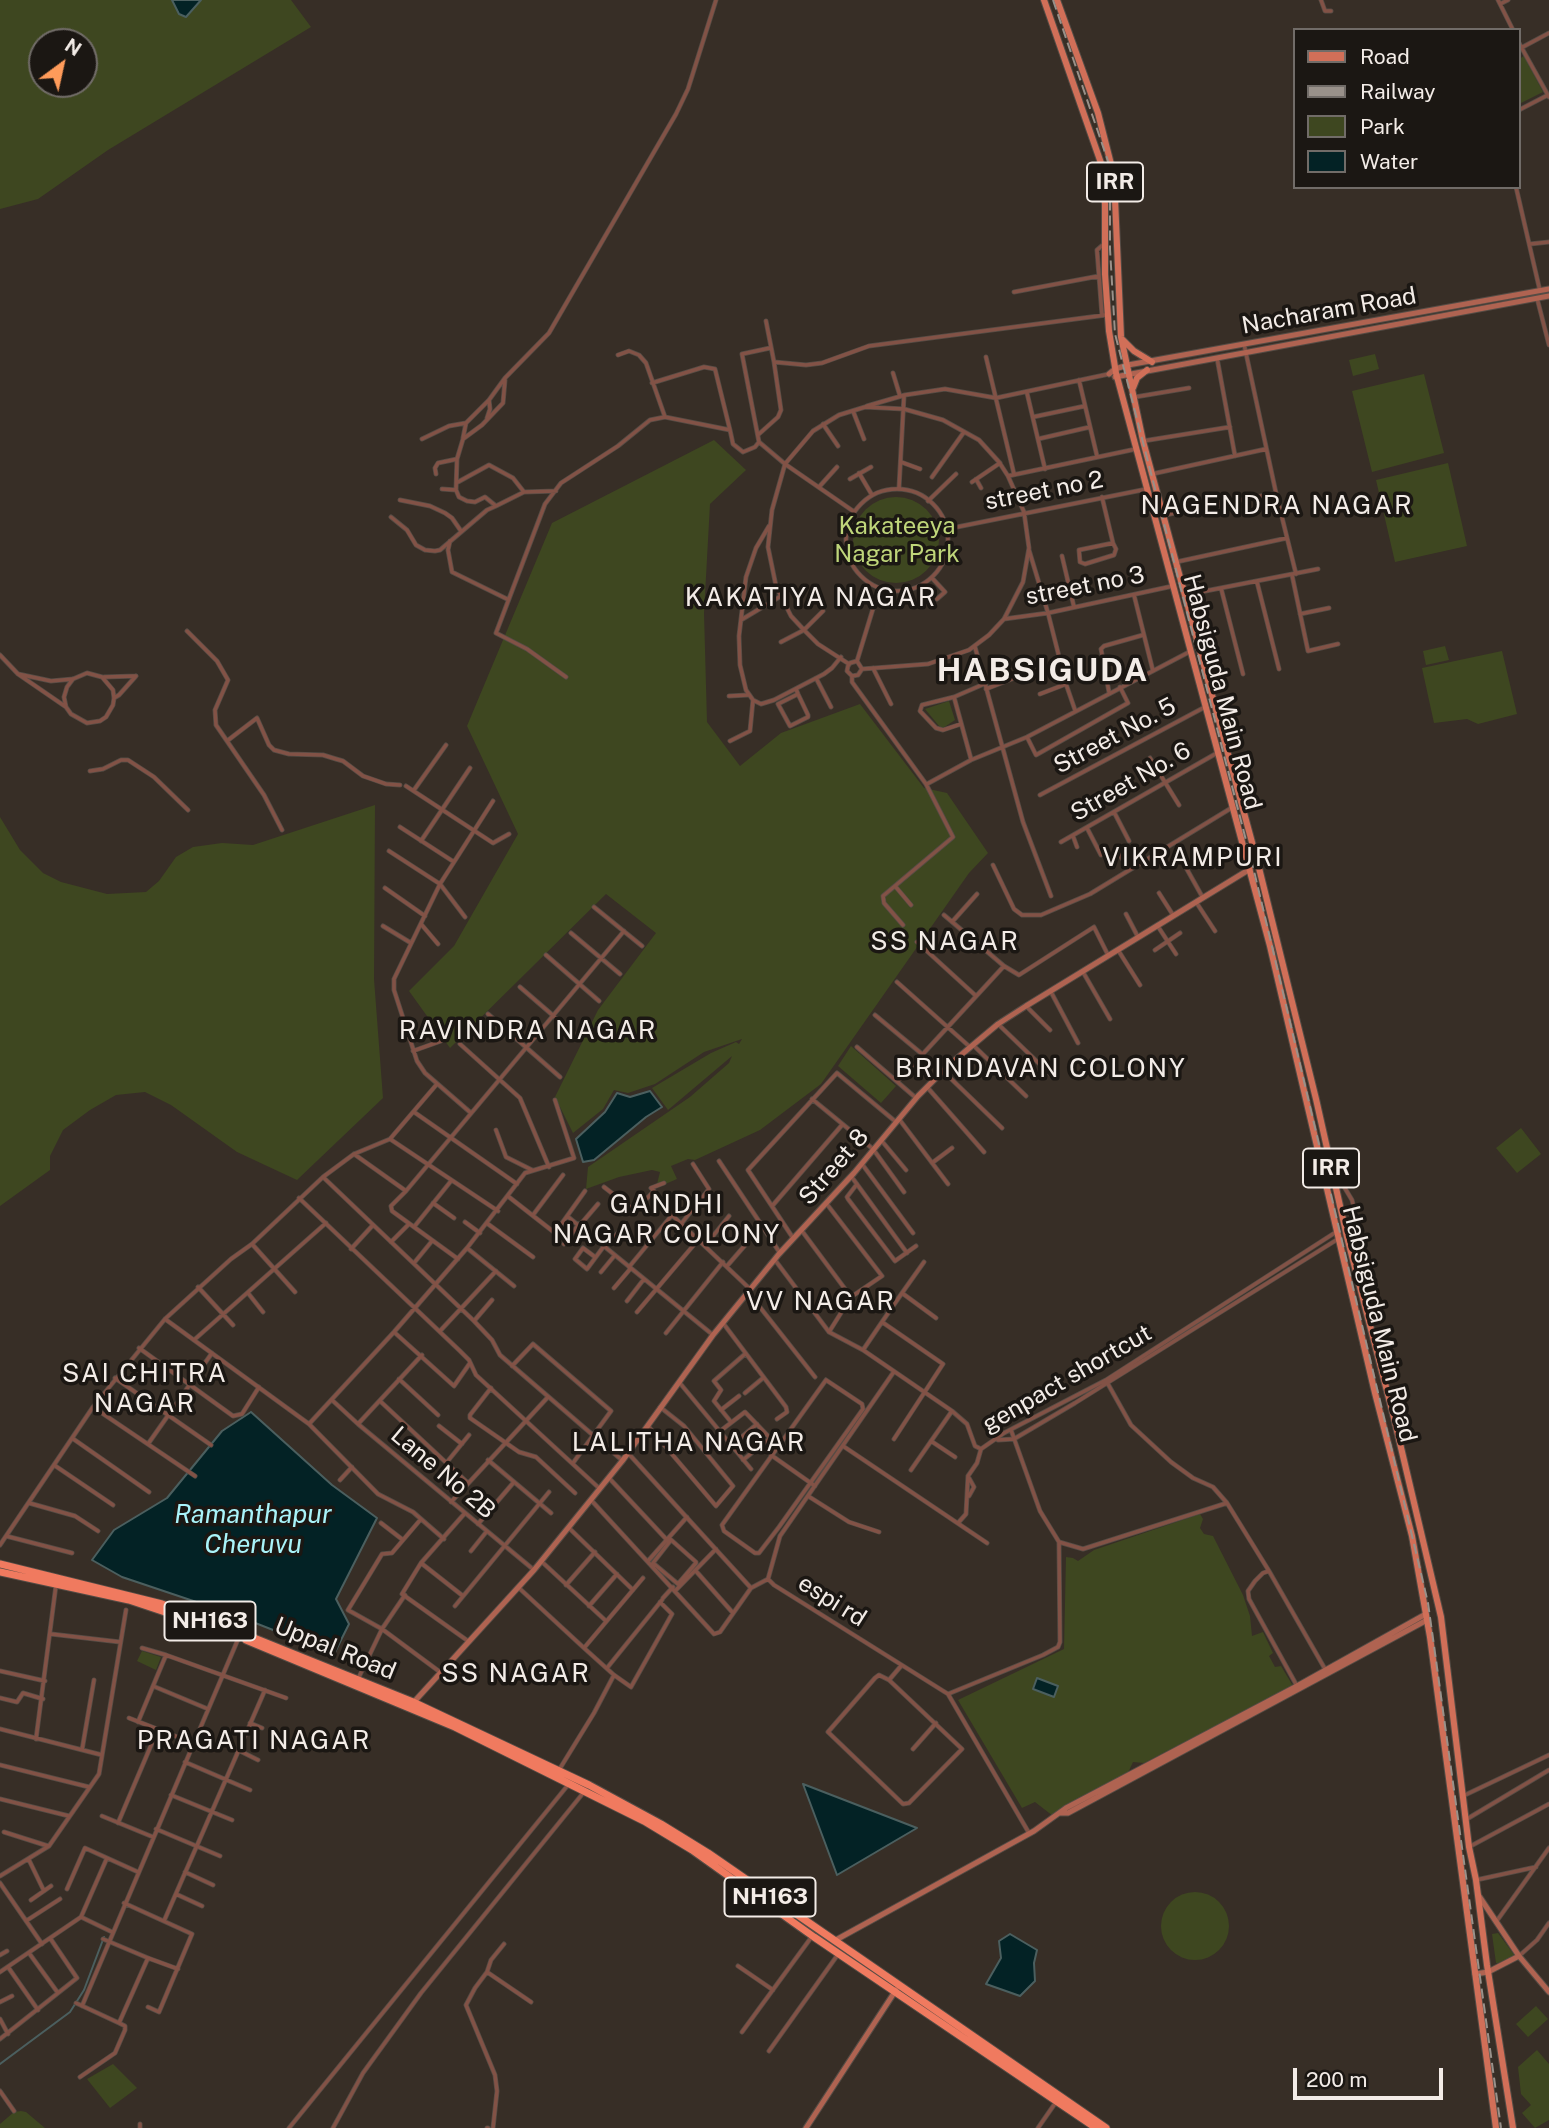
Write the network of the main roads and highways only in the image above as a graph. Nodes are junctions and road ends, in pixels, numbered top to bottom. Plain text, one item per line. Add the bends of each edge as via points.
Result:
1 (1044, 0) edge
2 (1058, 0) edge
3 (1121, 337) junction
4 (1152, 362) road end
5 (1147, 370) road end
6 (1133, 394) junction
7 (1186, 599) junction
8 (1178, 605) junction
9 (1316, 1099) junction
10 (1305, 1100) junction
11 (1420, 1529) junction
12 (1411, 1532) junction
13 (0, 1564) edge
14 (0, 1572) edge
15 (141, 1600) junction
16 (411, 1704) junction
17 (630, 1810) junction
18 (831, 1944) junction
19 (897, 1989) junction
20 (1096, 2128) edge
21 (1107, 2128) edge
22 (1496, 2128) edge
23 (1513, 2128) edge

1 - 8 main road, Habsiguda Main Road / IRR via 1101,163 1105,315
2 - 3 main road, Habsiguda Main Road / IRR via 1098,113 1114,176
3 - 4 main road
3 - 6 main road, Habsiguda Main Road / IRR
5 - 6 main road via 1137,379
6 - 7 main road, Habsiguda Main Road / IRR
7 - 8 main road
7 - 9 main road, Habsiguda Main Road / IRR
8 - 10 main road, Habsiguda Main Road / IRR via 1270,946
9 - 10 main road
9 - 11 main road, Habsiguda Main Road / IRR
10 - 12 main road, Habsiguda Main Road / IRR
11 - 12 main road
11 - 23 main road, Habsiguda Main Road / IRR via 1441,1617 1469,1847
12 - 22 main road, Habsiguda Main Road / IRR via 1427,1617
13 - 15 highway, Uppal Road / NH163
14 - 15 highway, NH163
15 - 16 highway, NH163
15 - 16 highway, Uppal Road / NH163 via 244,1634
16 - 17 highway, NH163
16 - 17 highway, NH163 via 559,1770
17 - 18 highway, NH163
17 - 18 highway, NH163 via 702,1849
18 - 19 highway, NH163
18 - 19 highway, NH163 via 839,1954
19 - 20 highway, NH163
19 - 21 highway, NH163

